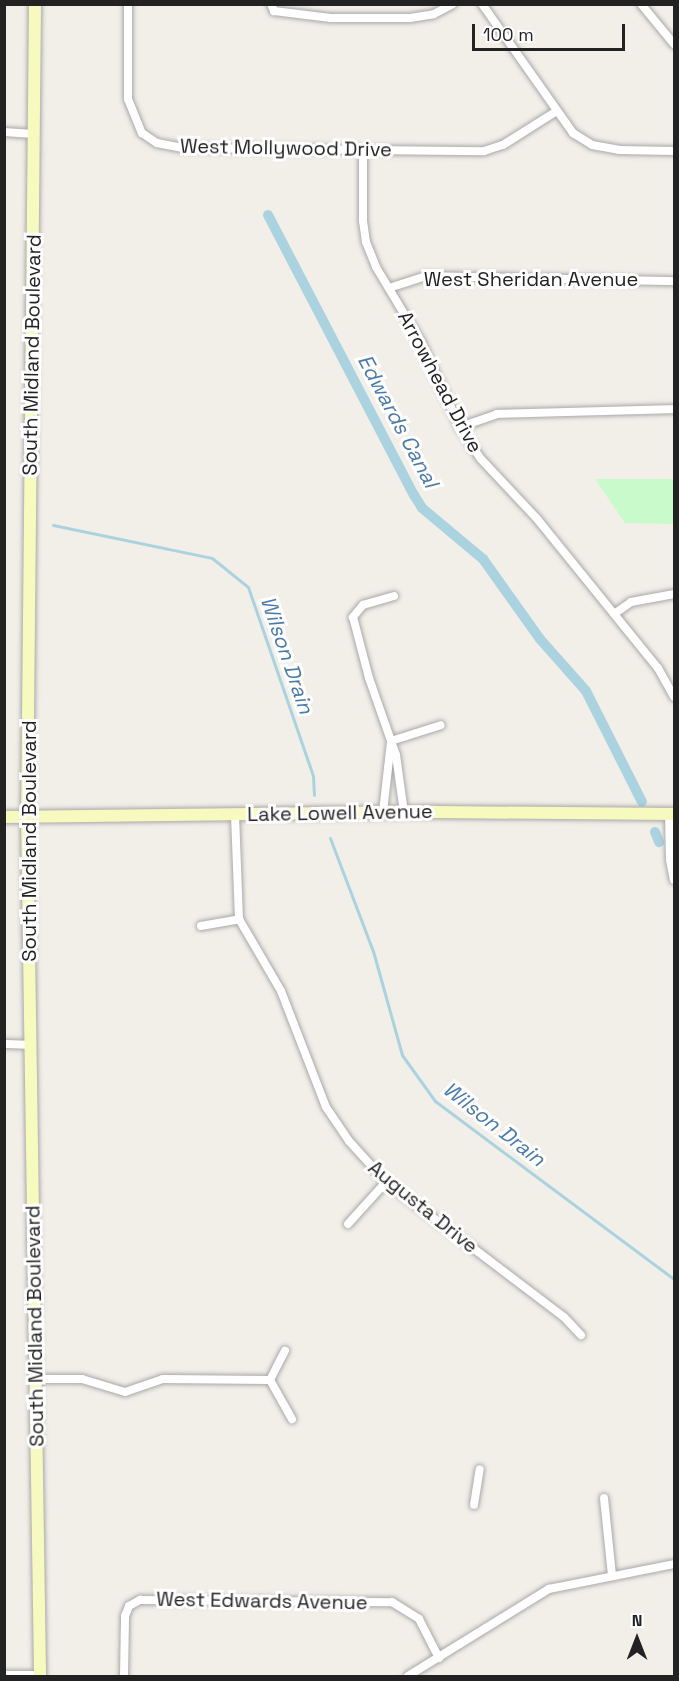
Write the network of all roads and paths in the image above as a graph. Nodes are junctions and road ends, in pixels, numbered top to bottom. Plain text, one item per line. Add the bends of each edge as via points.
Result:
1 (35, 4) edge
2 (128, 4) edge
3 (271, 4) edge
4 (453, 4) edge
5 (482, 4) edge
6 (641, 4) edge
7 (675, 44) edge
8 (555, 112) junction
9 (4, 132) edge
10 (34, 134) junction
11 (363, 150) junction
12 (675, 151) edge
13 (675, 281) edge
14 (389, 288) junction
15 (675, 409) edge
16 (460, 427) junction
17 (675, 594) edge
18 (394, 596) dead end
19 (614, 614) junction
20 (675, 697) edge
21 (441, 725) dead end
22 (391, 741) junction
23 (383, 812) junction
24 (404, 813) junction
25 (672, 814) edge
26 (235, 815) junction
27 (4, 817) edge
28 (27, 817) junction
29 (675, 880) edge
30 (238, 919) junction
31 (201, 926) dead end
32 (4, 1044) edge
33 (30, 1045) junction
34 (386, 1182) junction
35 (348, 1224) dead end
36 (581, 1335) dead end
37 (285, 1351) dead end
38 (37, 1379) junction
39 (270, 1380) junction
40 (292, 1419) dead end
41 (480, 1469) dead end
42 (604, 1498) dead end
43 (474, 1505) dead end
44 (675, 1564) edge
45 (612, 1575) junction
46 (439, 1658) junction
47 (4, 1675) edge
48 (40, 1676) edge
49 (124, 1677) edge
50 (408, 1677) edge

1 - 10 main road, South Midland Boulevard
2 - 11 street, West Mollywood Drive via 128,99 141,133 157,143 183,148
3 - 4 street via 274,11 331,18 410,18 434,14
5 - 8 street
6 - 7 street
8 - 11 street, West Mollywood Drive via 503,145 484,151
8 - 12 street via 573,133 592,145 619,150
9 - 10 street
10 - 28 main road, South Midland Boulevard
11 - 14 street, Arrowhead Drive via 366,242
13 - 14 street, West Sheridan Avenue via 426,276
14 - 16 street, Arrowhead Drive via 421,342
15 - 16 street via 498,414
16 - 19 street, Arrowhead Drive via 481,459
17 - 19 street via 631,602
18 - 22 street via 363,605 353,617
19 - 20 street, Arrowhead Drive via 658,668
21 - 22 street
22 - 23 street
22 - 24 street
23 - 24 main road, Lake Lowell Avenue
23 - 26 main road, Lake Lowell Avenue
24 - 25 main road, Lake Lowell Avenue
25 - 29 street via 670,860
26 - 28 main road, Lake Lowell Avenue
26 - 30 street, Augusta Drive
27 - 28 main road, Lake Lowell Avenue
28 - 33 main road, South Midland Boulevard
30 - 31 street
30 - 34 street, Augusta Drive via 281,992 326,1107 349,1141
32 - 33 street
33 - 38 main road, South Midland Boulevard
34 - 35 street
34 - 36 street, Augusta Drive via 564,1317
37 - 39 street
38 - 39 street via 82,1379 124,1392 163,1379
38 - 48 main road, South Midland Boulevard
39 - 40 street
41 - 43 street
42 - 45 street
44 - 45 street
45 - 46 street via 549,1589
46 - 49 street, West Edwards Avenue via 419,1619 392,1602 140,1600 129,1606 124,1616
46 - 50 street
47 - 48 street

